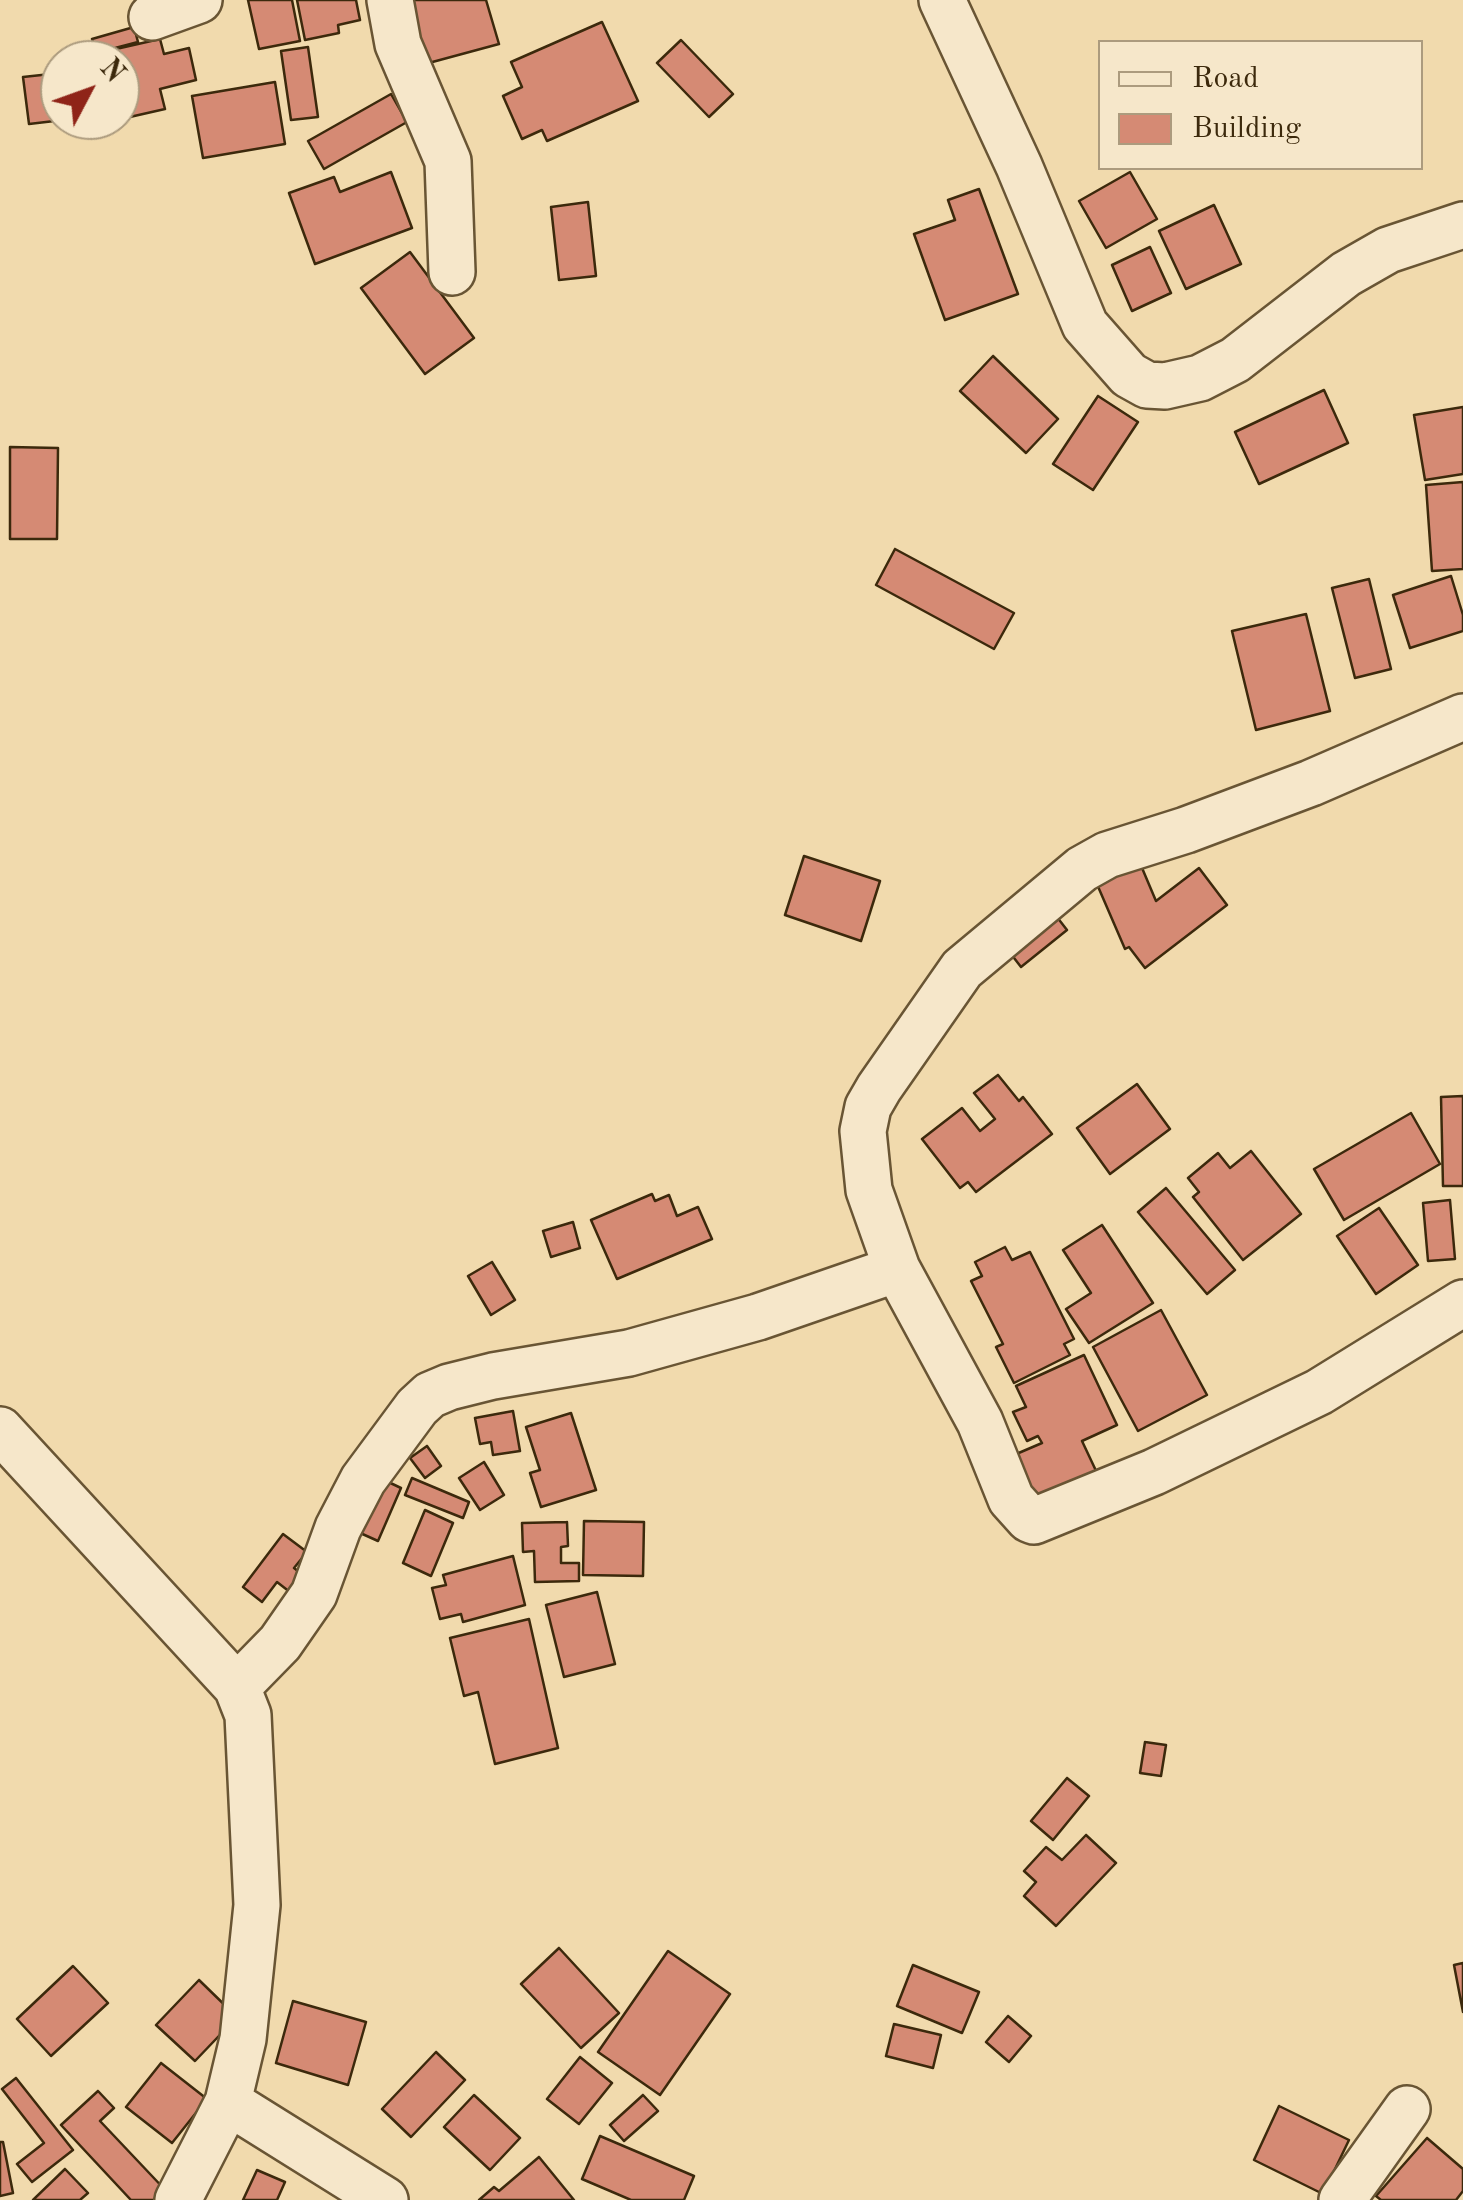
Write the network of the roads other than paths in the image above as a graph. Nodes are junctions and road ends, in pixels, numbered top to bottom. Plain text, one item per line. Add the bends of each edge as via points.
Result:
1 (199, 0) edge
2 (390, 0) edge
3 (942, 0) edge
4 (152, 17) dead end
5 (1463, 225) edge
6 (452, 272) dead end
7 (1463, 718) edge
8 (897, 1269) junction
9 (1463, 1303) edge
10 (0, 1430) edge
11 (237, 1687) junction
12 (228, 2102) junction
13 (1407, 2109) dead end
14 (178, 2200) edge
15 (386, 2200) edge
16 (1342, 2200) edge

1 - 4 street
2 - 6 street via 398,44 448,161
3 - 5 street via 1085,325 1129,376 1147,385 1200,378 1235,360 1346,274 1388,250
7 - 8 street via 1275,796 1107,855 962,970 880,1088 863,1131 869,1190
8 - 9 street via 980,1422 1011,1500 1034,1521 1319,1392
8 - 11 street via 628,1354 494,1376 422,1400 363,1480 314,1594 280,1643
10 - 11 street
11 - 12 street via 250,1732 257,1905 243,2039
12 - 14 street
12 - 15 street
13 - 16 street

